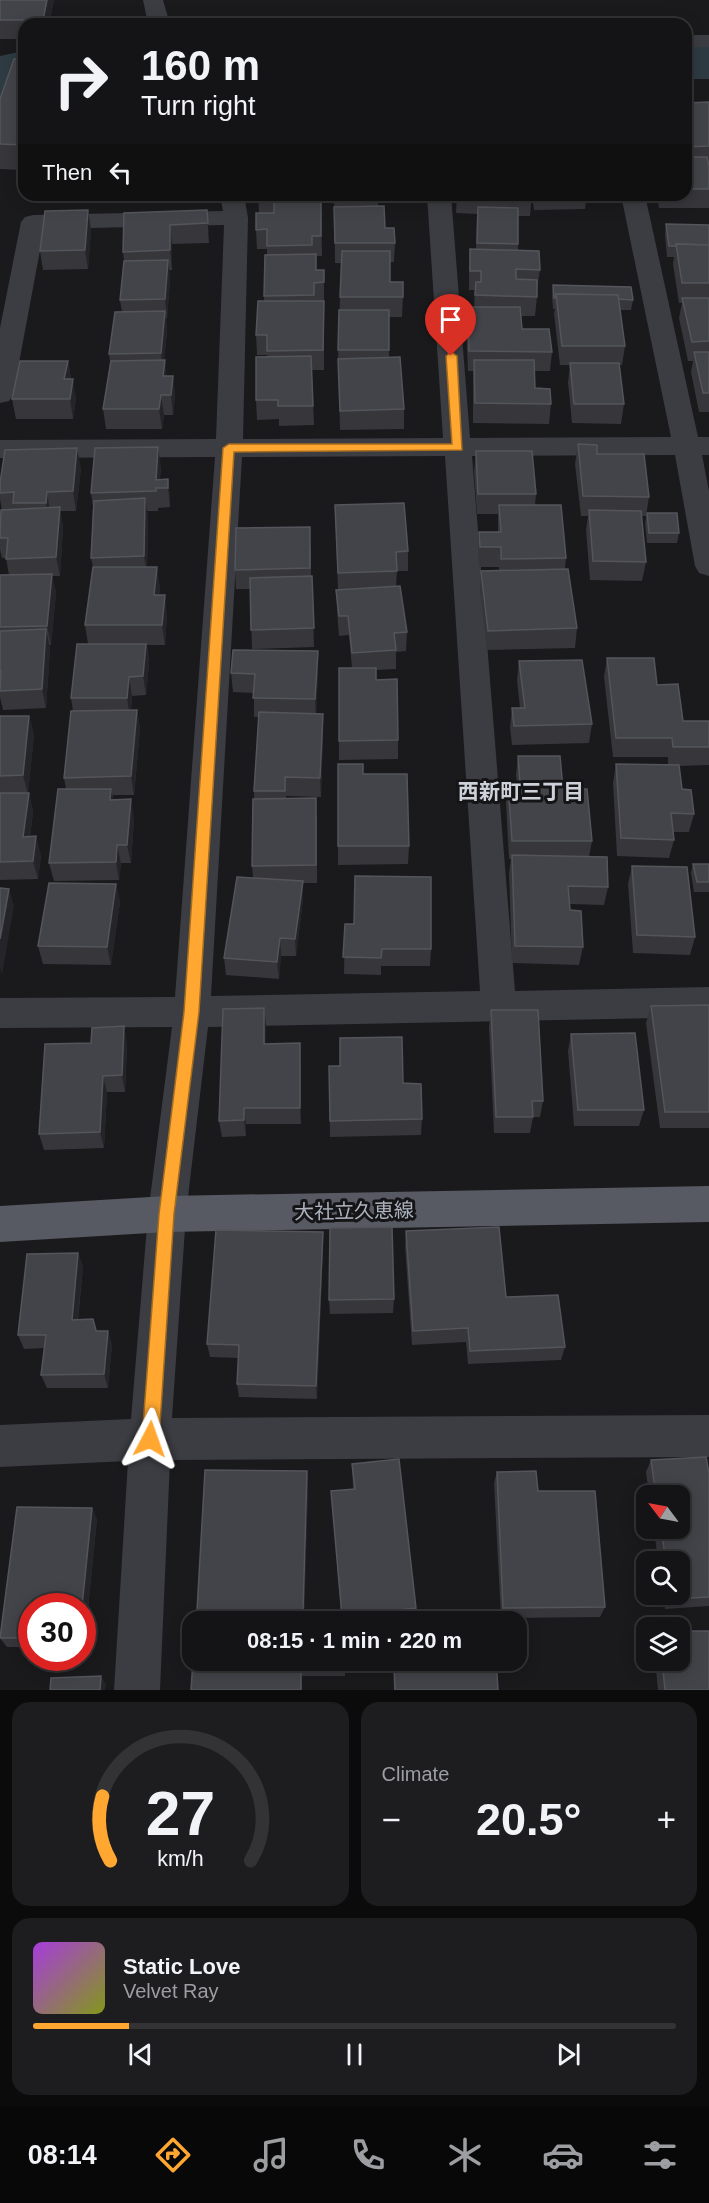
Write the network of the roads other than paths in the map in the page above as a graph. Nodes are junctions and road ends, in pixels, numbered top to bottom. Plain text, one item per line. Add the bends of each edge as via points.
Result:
1 (153, 0) edge
2 (157, 18) edge
3 (692, 41) edge
4 (709, 41) edge
5 (440, 201) edge
6 (635, 201) edge
7 (234, 207) edge
8 (0, 395) edge
9 (698, 446) edge
10 (229, 448) junction
11 (458, 448) junction
12 (0, 449) edge
13 (709, 566) edge
14 (709, 1002) edge
15 (499, 1007) junction
16 (192, 1012) junction
17 (0, 1013) edge
18 (709, 1204) edge
19 (166, 1214) junction
20 (0, 1224) edge
21 (709, 1436) edge
22 (150, 1439) junction
23 (0, 1446) edge
24 (137, 1690) edge

1 - 2 street
3 - 4 street
5 - 11 street
6 - 9 street
7 - 8 street via 33,222
7 - 10 street
9 - 11 street
9 - 13 street
10 - 11 street
10 - 12 street
10 - 16 street
11 - 15 street
14 - 15 street
15 - 16 street
16 - 17 street
16 - 19 street
18 - 19 main road, 大社立久恵線
19 - 20 main road, 大社立久恵線
19 - 22 street
21 - 22 street
22 - 23 street
22 - 24 street

